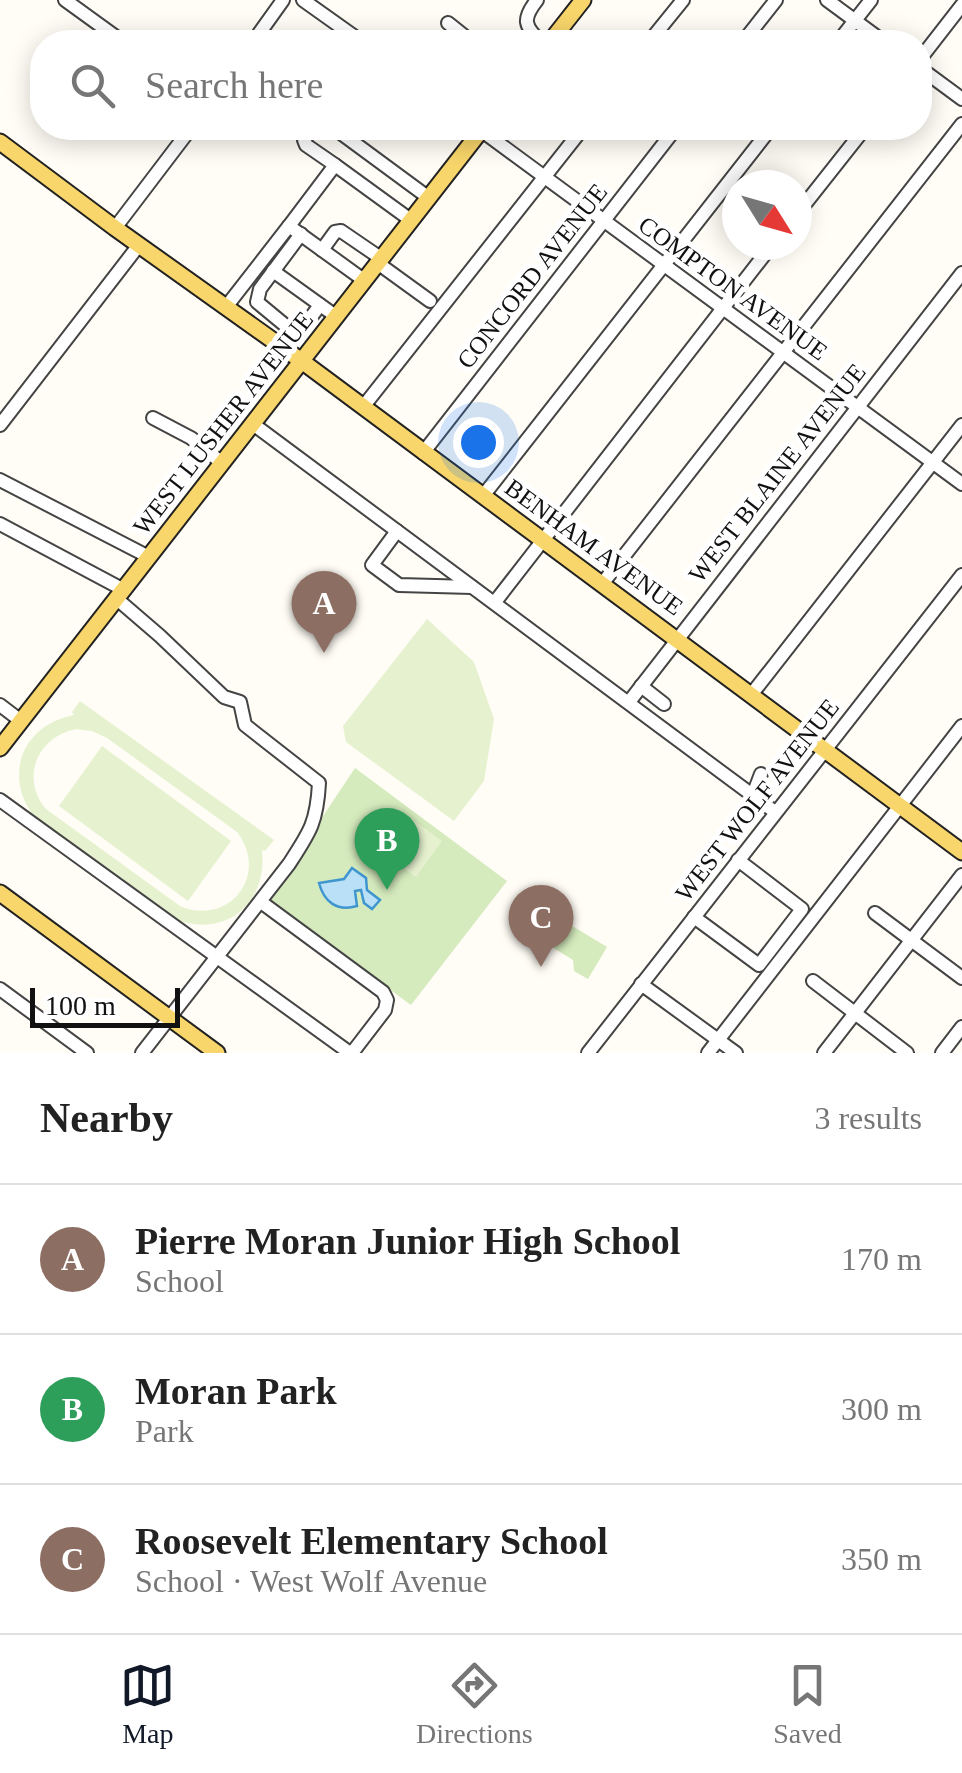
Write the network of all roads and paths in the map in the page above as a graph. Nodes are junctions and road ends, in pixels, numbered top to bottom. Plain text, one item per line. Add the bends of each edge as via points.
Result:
1 (66, 0) edge
2 (283, 0) edge
3 (303, 0) edge
4 (537, 0) edge
5 (583, 0) edge
6 (682, 0) edge
7 (776, 0) edge
8 (827, 0) edge
9 (871, 0) edge
10 (321, 5) edge
11 (962, 5) edge
12 (855, 20) junction
13 (448, 24) dead end
14 (107, 30) edge
15 (262, 30) edge
16 (349, 30) edge
17 (456, 30) edge
18 (530, 30) edge
19 (559, 30) edge
20 (658, 30) edge
21 (752, 30) edge
22 (847, 30) edge
23 (868, 30) edge
24 (932, 44) edge
25 (932, 77) edge
26 (962, 99) edge
27 (962, 124) edge
28 (182, 140) edge
29 (304, 140) edge
30 (350, 140) edge
31 (472, 140) edge
32 (496, 140) edge
33 (573, 140) edge
34 (667, 140) edge
35 (762, 140) edge
36 (856, 140) edge
37 (0, 142) edge
38 (335, 165) junction
39 (544, 177) junction
40 (812, 195) edge
41 (429, 198) junction
42 (604, 220) junction
43 (412, 221) junction
44 (115, 228) junction
45 (295, 230) junction
46 (139, 245) junction
47 (322, 250) junction
48 (760, 260) edge
49 (380, 261) junction
50 (664, 266) junction
51 (274, 271) junction
52 (962, 272) edge
53 (365, 281) junction
54 (430, 301) dead end
55 (320, 304) junction
56 (226, 307) junction
57 (721, 309) junction
58 (337, 318) junction
59 (783, 353) junction
60 (303, 362) junction
61 (857, 406) junction
62 (363, 407) junction
63 (153, 418) dead end
64 (253, 424) junction
65 (962, 424) edge
66 (0, 425) edge
67 (424, 452) junction
68 (932, 462) junction
69 (222, 463) junction
70 (0, 480) edge
71 (962, 484) edge
72 (483, 496) junction
73 (0, 524) edge
74 (397, 530) junction
75 (542, 540) junction
76 (149, 558) junction
77 (962, 575) edge
78 (602, 584) junction
79 (475, 587) junction
80 (120, 595) junction
81 (495, 602) junction
82 (677, 640) junction
83 (641, 686) junction
84 (752, 695) junction
85 (629, 702) junction
86 (664, 704) dead end
87 (0, 705) edge
88 (22, 720) junction
89 (962, 726) edge
90 (0, 748) edge
91 (825, 749) junction
92 (761, 774) dead end
93 (753, 795) junction
94 (0, 800) edge
95 (900, 806) junction
96 (776, 812) junction
97 (962, 852) edge
98 (738, 860) junction
99 (962, 875) edge
100 (0, 893) edge
101 (261, 902) junction
102 (875, 913) dead end
103 (694, 916) junction
104 (912, 940) junction
105 (215, 957) junction
106 (962, 978) edge
107 (813, 981) dead end
108 (641, 984) junction
109 (0, 989) edge
110 (855, 1013) junction
111 (169, 1018) junction
112 (962, 1027) edge
113 (718, 1040) junction
114 (87, 1053) edge
115 (142, 1053) edge
116 (217, 1053) edge
117 (351, 1053) edge
118 (588, 1053) edge
119 (708, 1053) edge
120 (736, 1053) edge
121 (824, 1053) edge
122 (907, 1053) edge
123 (942, 1053) edge

1 - 14 street
2 - 15 street
3 - 10 street
4 - 18 street via 527,12
5 - 19 main road
6 - 20 street
7 - 21 street
8 - 12 street
9 - 12 street
10 - 16 street
11 - 24 street
12 - 22 street
12 - 23 street
13 - 17 street
25 - 26 street
27 - 59 street
28 - 44 street
29 - 38 street
30 - 41 street
31 - 41 main road, WEST LUSHER AVENUE
32 - 39 street, COMPTON AVENUE
33 - 39 street
34 - 42 street, CONCORD AVENUE
35 - 50 street
36 - 40 street
37 - 44 main road, BENHAM AVENUE
38 - 43 street
38 - 45 street
39 - 42 street, COMPTON AVENUE
39 - 62 street
41 - 43 main road, WEST LUSHER AVENUE
42 - 50 street, COMPTON AVENUE
42 - 67 street, CONCORD AVENUE
43 - 49 main road, WEST LUSHER AVENUE
44 - 46 main road, BENHAM AVENUE
45 - 47 street
45 - 51 street
45 - 56 street
46 - 56 main road, BENHAM AVENUE
46 - 66 street
47 - 49 street via 341,231
47 - 53 street
48 - 57 street
49 - 53 main road, WEST LUSHER AVENUE
49 - 54 street
50 - 57 street, COMPTON AVENUE
50 - 72 street
51 - 55 street
51 - 55 street via 257,302 286,326 303,328
52 - 61 street, WEST BLAINE AVENUE
53 - 58 main road, WEST LUSHER AVENUE
55 - 58 street
56 - 60 main road, BENHAM AVENUE
57 - 59 street, COMPTON AVENUE
57 - 75 street
58 - 60 main road, WEST LUSHER AVENUE
59 - 61 street, COMPTON AVENUE
59 - 78 street
60 - 62 main road, BENHAM AVENUE
60 - 64 main road, WEST LUSHER AVENUE
61 - 68 street, COMPTON AVENUE
61 - 82 street, WEST BLAINE AVENUE
62 - 67 main road, BENHAM AVENUE
63 - 69 street
64 - 69 main road, WEST LUSHER AVENUE
64 - 74 street
65 - 68 street
67 - 72 main road, BENHAM AVENUE
68 - 71 street, COMPTON AVENUE
68 - 84 street
69 - 76 main road, WEST LUSHER AVENUE
70 - 76 street
72 - 75 main road, BENHAM AVENUE
73 - 80 street
74 - 79 street
74 - 79 street via 372,564 399,585
75 - 78 main road, BENHAM AVENUE
75 - 81 street
76 - 80 main road, WEST LUSHER AVENUE
77 - 91 street, WEST WOLF AVENUE
78 - 82 main road, BENHAM AVENUE
79 - 81 street
80 - 88 main road, WEST LUSHER AVENUE
80 - 101 street via 224,697 240,702 245,725 319,783 317,814 305,840
81 - 85 street
82 - 83 street, WEST BLAINE AVENUE
82 - 84 main road, BENHAM AVENUE
83 - 85 street, WEST BLAINE AVENUE
83 - 86 street
84 - 91 main road, BENHAM AVENUE
85 - 93 street
87 - 88 street
88 - 90 main road, WEST LUSHER AVENUE
89 - 95 street
91 - 95 main road, BENHAM AVENUE
91 - 96 street, WEST WOLF AVENUE
92 - 93 street
93 - 96 street
94 - 105 street
95 - 97 main road, BENHAM AVENUE
95 - 113 street
96 - 98 street, WEST WOLF AVENUE
98 - 103 street, WEST WOLF AVENUE
98 - 103 street via 802,909 759,965
99 - 104 street
100 - 111 main road
101 - 105 street
101 - 117 street via 383,992 385,1010
102 - 104 street
103 - 108 street, WEST WOLF AVENUE
104 - 106 street
104 - 110 street
105 - 111 street
105 - 117 street
107 - 110 street
108 - 113 street
108 - 118 street, WEST WOLF AVENUE
109 - 114 street
110 - 121 street
110 - 122 street
111 - 115 street
111 - 116 main road
112 - 123 street
113 - 119 street
113 - 120 street

